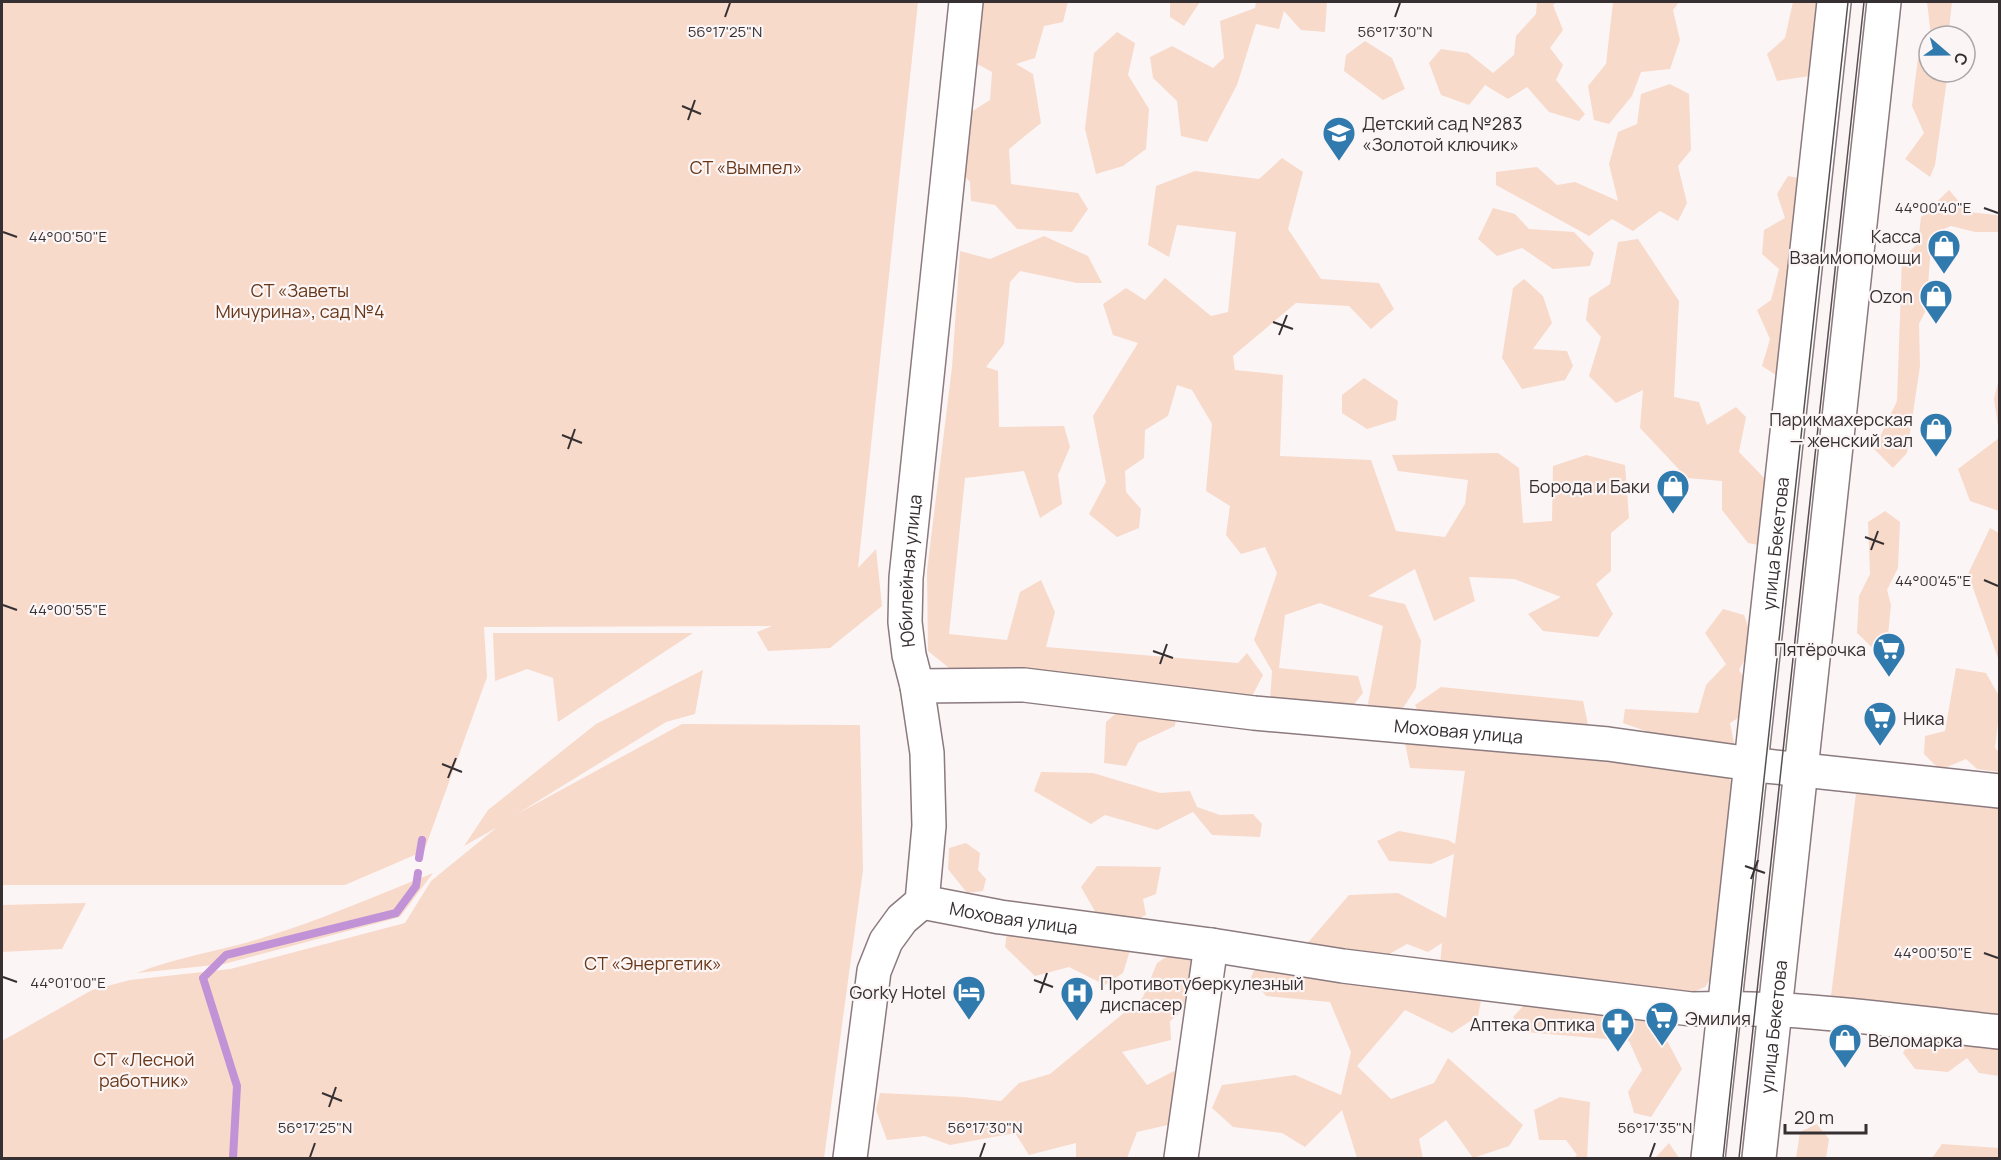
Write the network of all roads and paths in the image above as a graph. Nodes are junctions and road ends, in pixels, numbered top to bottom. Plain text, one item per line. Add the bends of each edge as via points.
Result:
1 (966, 2) edge
2 (1834, 2) edge
3 (1884, 2) edge
4 (917, 686) junction
5 (1751, 764) junction
6 (1801, 769) junction
7 (2000, 791) edge
8 (922, 902) junction
9 (1211, 945) junction
10 (1725, 1008) junction
11 (1776, 1009) junction
12 (2000, 1032) edge
13 (850, 1158) edge
14 (1181, 1158) edge
15 (1708, 1158) edge
16 (1759, 1158) edge

1 - 4 street, Юбилейная улица via 906,578 904,622
2 - 5 street, улица Бекетова
3 - 6 street, улица Бекетова
4 - 5 street, Моховая улица via 1024,685 1254,713 1608,744
4 - 8 street, Юбилейная улица via 927,753 929,826
5 - 6 street, Моховая улица
5 - 10 street, улица Бекетова
6 - 7 street, Моховая улица
6 - 11 street, улица Бекетова
8 - 9 street, Моховая улица via 1000,917
8 - 13 street via 902,919 886,941 874,972
9 - 10 street, Моховая улица via 1343,966 1691,1009
9 - 14 street
10 - 11 street, Моховая улица
10 - 15 street, улица Бекетова
11 - 12 street, Моховая улица
11 - 16 street, улица Бекетова

